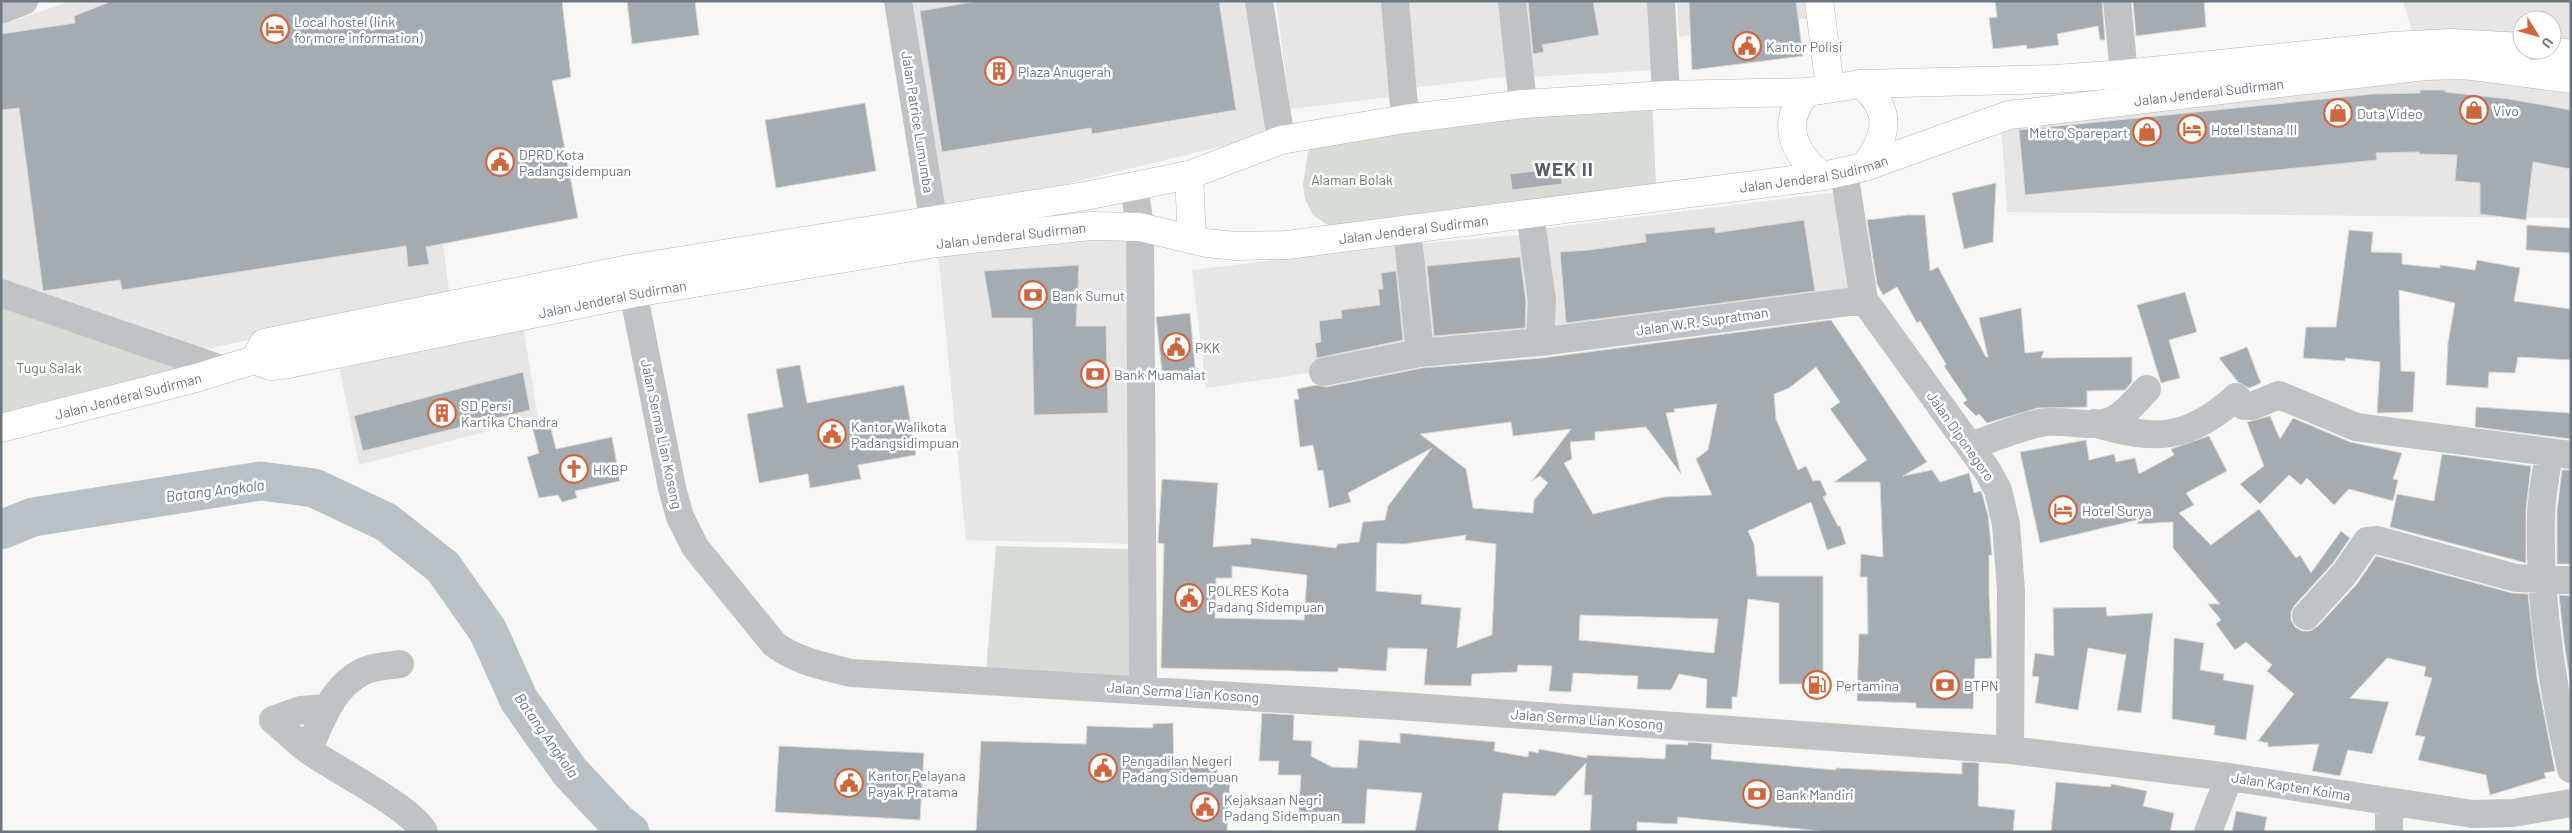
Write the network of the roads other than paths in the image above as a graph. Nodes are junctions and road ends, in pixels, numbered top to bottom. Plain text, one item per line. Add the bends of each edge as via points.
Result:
1 (24, 1) edge
2 (898, 1) edge
3 (1259, 1) edge
4 (1395, 1) edge
5 (1512, 1) edge
6 (1661, 1) edge
7 (1819, 1) edge
8 (2117, 1) edge
9 (1, 10) edge
10 (2512, 47) edge
11 (2124, 74) junction
12 (2571, 79) edge
13 (1861, 84) junction
14 (1819, 90) junction
15 (1666, 95) junction
16 (1523, 104) junction
17 (1405, 120) junction
18 (1281, 140) junction
19 (1844, 171) junction
20 (1189, 175) junction
21 (1134, 186) junction
22 (1530, 213) junction
23 (1140, 227) junction
24 (1407, 229) junction
25 (935, 231) junction
26 (1192, 240) junction
27 (631, 281) junction
28 (1, 293) edge
29 (1864, 300) junction
30 (1540, 342) junction
31 (1420, 353) junction
32 (224, 370) junction
33 (1323, 372) dead end
34 (2147, 389) dead end
35 (2094, 422) junction
36 (1, 428) edge
37 (1971, 446) junction
38 (2560, 454) edge
39 (2543, 580) junction
40 (2571, 580) edge
41 (2306, 616) dead end
42 (400, 664) dead end
43 (1143, 689) junction
44 (327, 708) junction
45 (308, 750) junction
46 (2010, 750) junction
47 (2571, 769) edge
48 (2229, 776) junction
49 (2390, 802) junction
50 (2571, 803) edge
51 (424, 832) edge
52 (2208, 832) edge
53 (2389, 832) edge

1 - 9 street
2 - 25 street, Jalan Patrice Lumumba
3 - 18 street
4 - 17 street
5 - 16 street
6 - 15 street
7 - 14 main road
8 - 11 street
10 - 11 main road, Jalan Jenderal Sudirman via 2474,43 2392,46
11 - 13 main road, Jalan Jenderal Sudirman via 1988,82
12 - 19 main road, Jalan Jenderal Sudirman via 2465,65 2425,66 2074,106 1996,119
13 - 14 main road, Jalan Jenderal Sudirman
13 - 19 main road via 1874,96 1884,122 1880,144
14 - 15 main road, Jalan Jenderal Sudirman
14 - 19 main road via 1794,112 1793,134 1800,154
15 - 16 main road, Jalan Jenderal Sudirman
16 - 17 main road, Jalan Jenderal Sudirman
17 - 18 main road, Jalan Jenderal Sudirman
18 - 20 main road, Jalan Jenderal Sudirman
19 - 22 main road, Jalan Jenderal Sudirman
19 - 29 street, Jalan Diponegoro
20 - 21 main road, Jalan Jenderal Sudirman
20 - 26 main road
21 - 23 street
21 - 25 main road, Jalan Jenderal Sudirman
22 - 24 main road, Jalan Jenderal Sudirman
22 - 30 street via 1542,301
23 - 25 main road, Jalan Jenderal Sudirman
23 - 26 main road, Jalan Jenderal Sudirman
23 - 43 street
24 - 26 main road, Jalan Jenderal Sudirman via 1261,247
24 - 31 street
25 - 27 main road, Jalan Jenderal Sudirman
27 - 32 main road, Jalan Jenderal Sudirman via 288,364 271,366 254,360
27 - 43 street, Jalan Serma Lian Kosong via 680,517 696,547 761,630 785,652 820,666 850,673
28 - 32 street
29 - 30 street, Jalan W.R. Supratman
29 - 37 street, Jalan Diponegoro
30 - 31 street, Jalan W.R. Supratman
31 - 33 street, Jalan W.R. Supratman
32 - 36 main road, Jalan Jenderal Sudirman
34 - 35 street via 2118,417
35 - 37 street via 2040,423
35 - 38 street via 2142,435 2186,431 2220,412 2236,397 2244,406 2252,406 2279,395 2356,427
37 - 46 street, Jalan Diponegoro via 1998,490 2006,524 2011,591
38 - 39 street via 2541,517
39 - 40 street
39 - 41 street via 2516,578 2371,540
39 - 47 street via 2555,694
42 - 44 street via 363,671 344,686
43 - 46 street, Jalan Serma Lian Kosong
44 - 45 street
44 - 45 street via 301,710 273,720
45 - 51 street via 398,807 420,824
46 - 48 street, Jalan Kapten Koima
48 - 49 street, Jalan Kapten Koima
48 - 52 street
49 - 50 street, Jalan Kapten Koima via 2489,814
49 - 53 street

